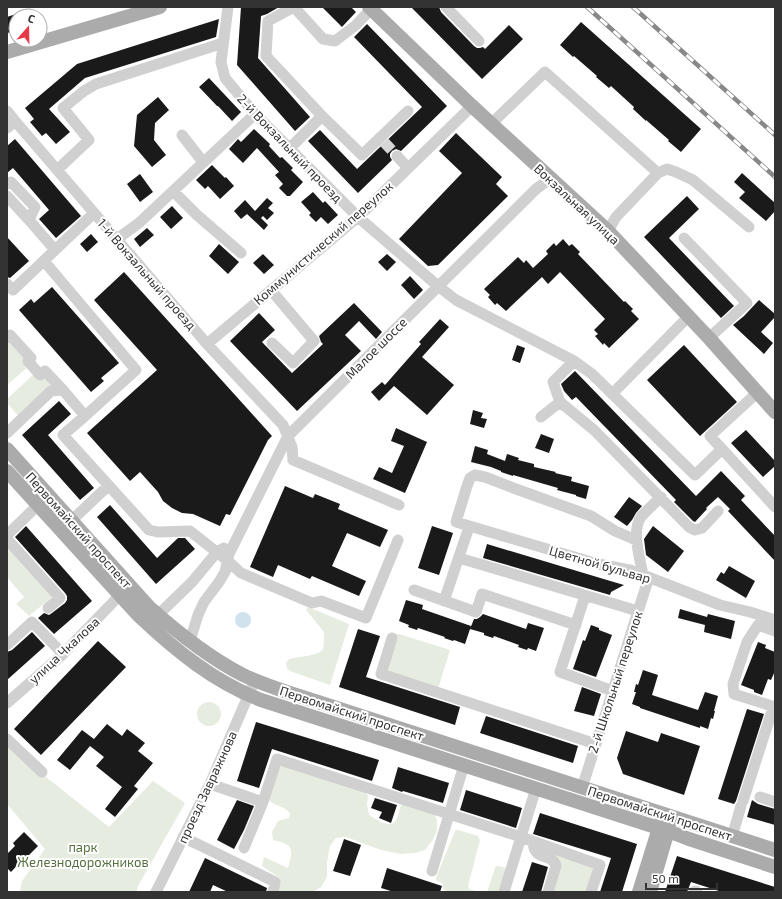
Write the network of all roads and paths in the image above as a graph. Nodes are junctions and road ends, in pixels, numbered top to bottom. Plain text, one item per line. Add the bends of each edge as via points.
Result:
1 (160, 7) edge
2 (228, 7) edge
3 (294, 7) edge
4 (446, 7) edge
5 (371, 8) edge
6 (480, 41) dead end
7 (223, 43) junction
8 (7, 52) edge
9 (472, 106) junction
10 (7, 111) edge
11 (408, 111) dead end
12 (255, 114) junction
13 (322, 116) junction
14 (491, 124) junction
15 (11, 125) edge
16 (182, 135) dead end
17 (289, 149) junction
18 (397, 156) tunnel mouth
19 (203, 162) junction
20 (408, 168) junction
21 (57, 170) junction
22 (658, 173) junction
23 (550, 178) junction
24 (7, 184) edge
25 (173, 191) junction
26 (7, 196) edge
27 (94, 213) junction
28 (358, 217) junction
29 (29, 220) junction
30 (749, 228) dead end
31 (608, 231) junction
32 (684, 238) dead end
33 (117, 239) junction
34 (55, 250) junction
35 (241, 253) dead end
36 (44, 260) junction
37 (7, 284) edge
38 (438, 286) junction
39 (270, 290) junction
40 (689, 316) junction
41 (7, 338) edge
42 (709, 338) junction
43 (272, 343) dead end
44 (207, 344) junction
45 (574, 361) junction
46 (63, 390) junction
47 (758, 392) junction
48 (612, 394) junction
49 (560, 402) junction
50 (775, 412) edge
51 (85, 416) junction
52 (540, 417) dead end
53 (7, 433) edge
54 (288, 436) junction
55 (7, 449) edge
56 (722, 449) junction
57 (7, 471) edge
58 (108, 486) junction
59 (661, 497) junction
60 (38, 505) junction
61 (399, 505) dead end
62 (775, 507) edge
63 (718, 511) dead end
64 (71, 521) junction
65 (469, 527) junction
66 (7, 535) edge
67 (7, 539) edge
68 (398, 540) dead end
69 (636, 540) junction
70 (235, 542) junction
71 (217, 552) junction
72 (459, 558) junction
73 (228, 561) junction
74 (646, 576) junction
75 (414, 590) dead end
76 (120, 596) junction
77 (585, 596) junction
78 (444, 601) junction
79 (48, 608) dead end
80 (638, 611) junction
81 (158, 615) junction
82 (775, 620) edge
83 (576, 624) junction
84 (775, 631) edge
85 (392, 638) dead end
86 (190, 641) junction
87 (7, 645) edge
88 (63, 654) junction
89 (255, 680) junction
90 (612, 691) junction
91 (249, 695) junction
92 (7, 702) edge
93 (775, 708) edge
94 (7, 739) edge
95 (596, 744) junction
96 (464, 765) junction
97 (42, 772) dead end
98 (210, 784) junction
99 (536, 788) junction
100 (582, 788) junction
101 (760, 797) dead end
102 (263, 802) junction
103 (775, 802) edge
104 (449, 814) junction
105 (666, 822) junction
106 (183, 837) junction
107 (521, 837) junction
108 (732, 837) junction
109 (533, 842) junction
110 (244, 848) dead end
111 (775, 850) edge
112 (775, 867) edge
113 (432, 871) dead end
114 (156, 892) edge
115 (273, 892) edge
116 (504, 892) edge
117 (548, 892) edge
118 (591, 892) edge
119 (639, 892) edge
120 (650, 892) edge

1 - 8 main road
2 - 7 street, 2-й Вокзальный проезд
3 - 5 street via 323,39 335,41 356,25
3 - 13 street via 268,21 266,56
4 - 6 street
5 - 9 main road, Вокзальная улица
7 - 12 street, 2-й Вокзальный проезд via 221,62 225,78
7 - 21 street via 96,84 84,91 63,108 89,140
9 - 14 main road, Вокзальная улица
9 - 20 street, Коммунистический переулок
10 - 15 street, 1-й Вокзальный проезд
11 - 13 street via 381,140 362,155
12 - 17 street, 2-й Вокзальный проезд
12 - 19 street
13 - 17 street
14 - 22 street via 545,72
14 - 23 main road, Вокзальная улица
15 - 21 street, 1-й Вокзальный проезд
16 - 19 street
17 - 28 street, 2-й Вокзальный проезд
18 - 20 street
19 - 25 street
20 - 28 street, Коммунистический переулок
21 - 27 street, 1-й Вокзальный проезд
22 - 30 street via 668,169 689,178
22 - 31 street via 616,217
23 - 31 main road, Вокзальная улица
23 - 38 street, Малое шоссе
24 - 29 street via 11,182 35,207
25 - 33 street
25 - 35 street
26 - 29 street
27 - 33 street, 1-й Вокзальный проезд
27 - 34 street
28 - 38 street, 2-й Вокзальный проезд
28 - 39 street, Коммунистический переулок
29 - 34 street
31 - 40 main road, Вокзальная улица
32 - 42 street via 746,303
33 - 44 street, 1-й Вокзальный проезд
34 - 36 street
36 - 37 street via 13,290
36 - 51 street via 136,370
38 - 45 street, 2-й Вокзальный проезд via 456,300
38 - 54 street, Малое шоссе
39 - 43 street via 314,341 293,363
39 - 44 street, Коммунистический переулок
40 - 42 main road, Вокзальная улица
40 - 48 street
41 - 46 street via 10,335 31,358 28,361 40,376 45,371
42 - 47 main road, Вокзальная улица
44 - 54 street, 1-й Вокзальный проезд via 284,425
45 - 48 street, 2-й Вокзальный проезд
45 - 49 street via 553,382
46 - 51 street
46 - 53 street via 51,391
47 - 50 main road, Вокзальная улица
47 - 56 street via 710,436
48 - 56 street, 2-й Вокзальный проезд via 695,475
49 - 52 street
49 - 59 street via 594,430
51 - 58 street via 63,435
54 - 61 street, 1-й Вокзальный проезд via 293,460
54 - 70 street, Малое шоссе
55 - 64 main road, Первомайский проспект
56 - 62 street
57 - 60 main road, Первомайский проспект
58 - 64 street
58 - 71 street via 148,530 190,531
59 - 63 street via 695,530 702,528
59 - 69 street via 640,518
60 - 66 street
60 - 76 main road, Первомайский проспект
64 - 81 main road, Первомайский проспект
65 - 69 street via 456,522 470,478 476,476 485,477 591,516
65 - 72 street
65 - 74 street, Цветной бульвар
67 - 79 street via 60,598
68 - 73 street via 366,618 321,601 312,603 241,573
69 - 74 street
70 - 71 street
70 - 73 street, Малое шоссе
71 - 73 street
71 - 81 street via 192,582
72 - 77 street
72 - 78 street
73 - 86 street, Малое шоссе via 225,572 204,602
74 - 80 street, 2-й Школьный переулок
74 - 82 street, Цветной бульвар via 720,605
75 - 78 street
76 - 88 street, улица Чкалова
76 - 91 main road, Первомайский проспект via 158,634 188,658
77 - 80 street
77 - 83 street
78 - 83 street via 476,612 482,594
80 - 90 street, 2-й Школьный переулок
81 - 86 main road, Первомайский проспект
83 - 90 street via 560,672
84 - 93 street via 758,625 747,642 733,684 734,694
85 - 95 street via 381,674
86 - 89 main road, Первомайский проспект
87 - 88 street via 32,622
88 - 92 street, улица Чкалова
89 - 91 street, проезд Завражнова
89 - 100 main road, Первомайский проспект via 314,702
90 - 95 street, 2-й Школьный переулок
91 - 96 main road, Первомайский проспект
91 - 98 street, проезд Завражнова
93 - 108 street via 770,714
94 - 97 street
95 - 100 street, 2-й Школьный переулок
96 - 99 main road, Первомайский проспект
96 - 104 street
98 - 102 street
98 - 106 street, проезд Завражнова
99 - 105 main road, Первомайский проспект
99 - 107 street
100 - 105 main road, Первомайский проспект
101 - 103 street
102 - 104 street via 277,759
102 - 110 street
104 - 107 street
104 - 113 street
105 - 108 main road, Первомайский проспект
105 - 112 main road, Первомайский проспект
105 - 119 main road
105 - 120 main road
106 - 114 street, проезд Завражнова
106 - 115 street via 275,882
107 - 109 street
107 - 116 street
108 - 111 main road, Первомайский проспект
109 - 117 street via 533,848 538,855 555,862
109 - 118 street via 600,864

